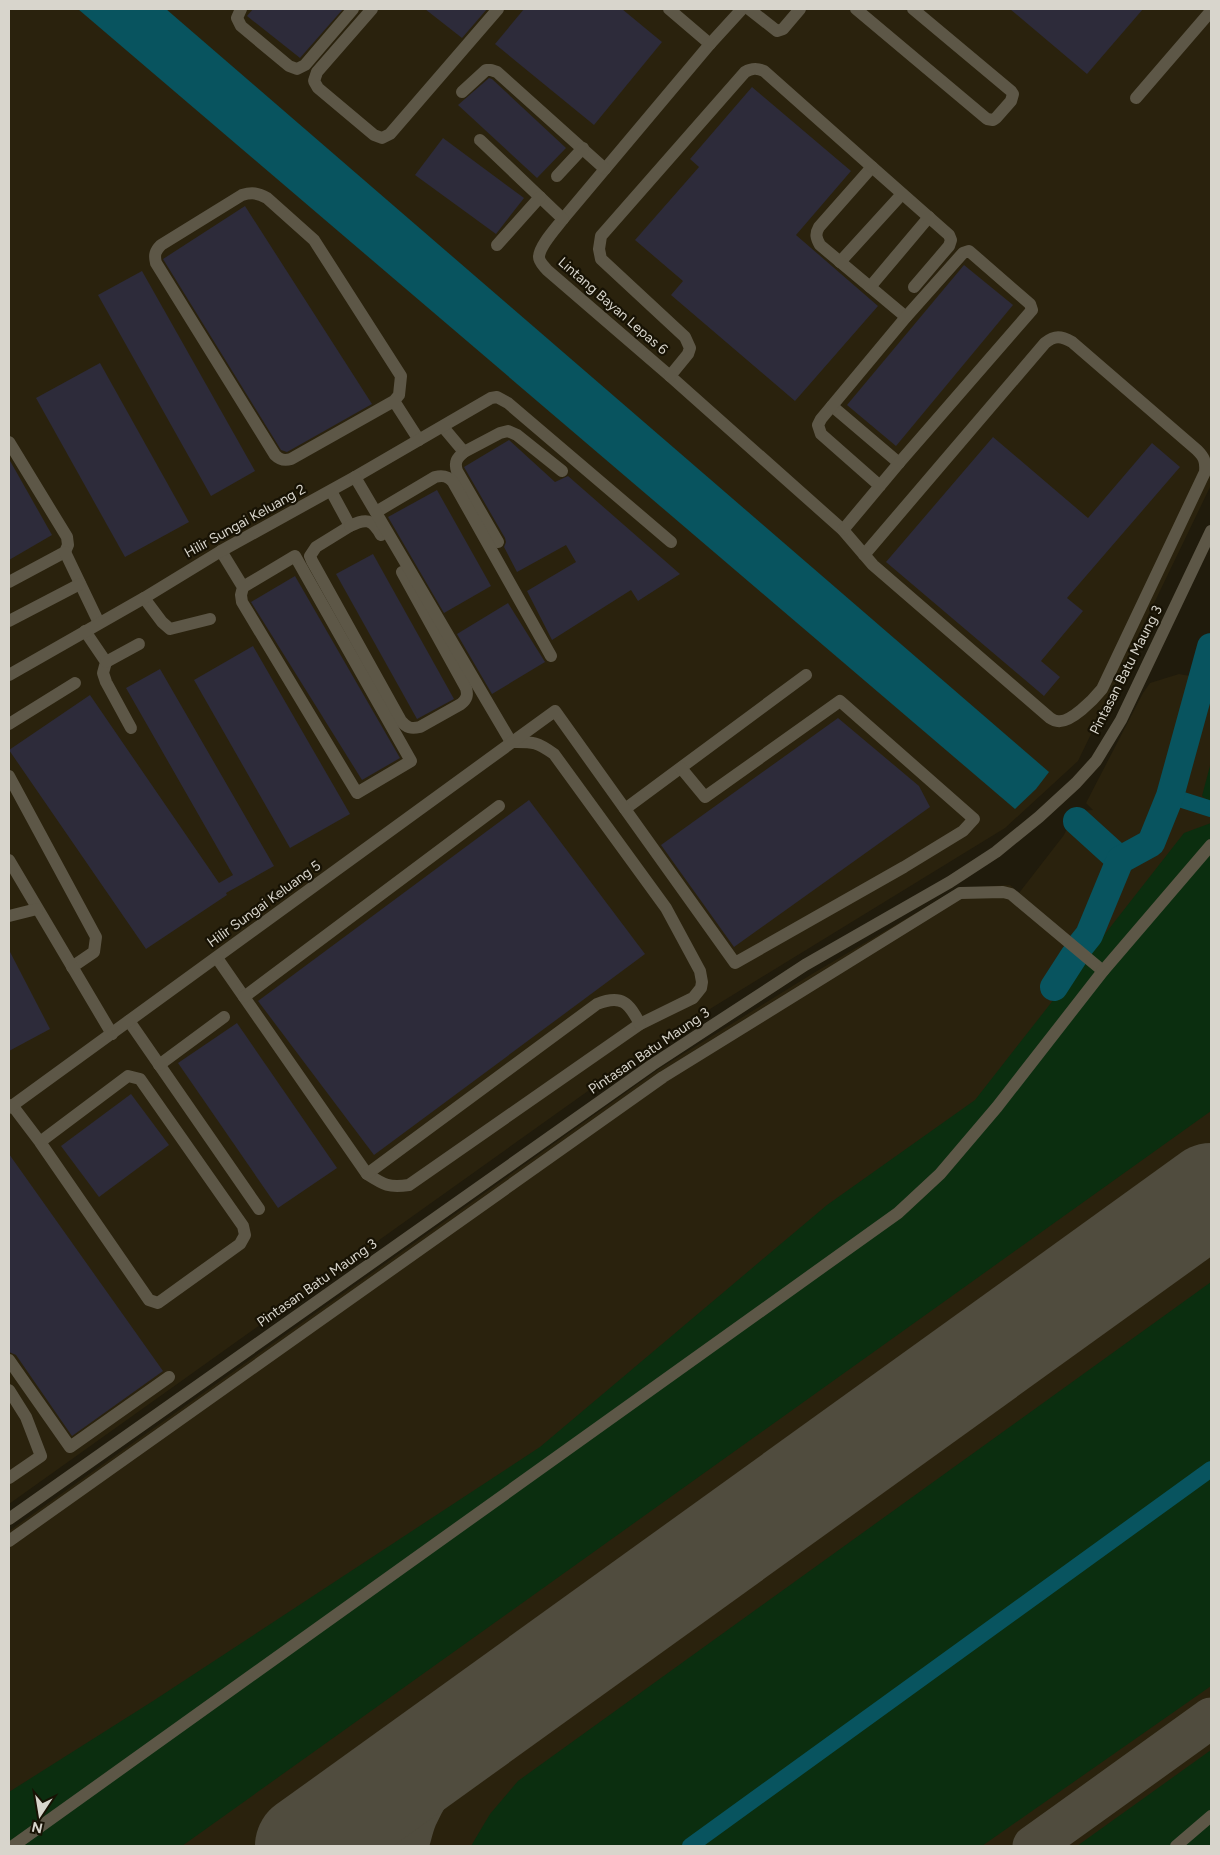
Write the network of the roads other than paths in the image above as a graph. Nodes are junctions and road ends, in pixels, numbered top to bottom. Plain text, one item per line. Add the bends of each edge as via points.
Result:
1 (241, 9) edge
2 (353, 9) edge
3 (372, 9) edge
4 (498, 9) edge
5 (668, 9) edge
6 (742, 9) edge
7 (749, 9) edge
8 (800, 9) edge
9 (856, 9) edge
10 (913, 9) edge
11 (1211, 11) edge
12 (710, 44) junction
13 (462, 92) dead end
14 (1136, 98) dead end
15 (480, 140) dead end
16 (583, 148) junction
17 (872, 167) junction
18 (605, 169) junction
19 (557, 176) dead end
20 (902, 194) junction
21 (540, 197) junction
22 (929, 217) junction
23 (563, 219) junction
24 (497, 245) dead end
25 (840, 262) junction
26 (870, 287) junction
27 (914, 287) dead end
28 (906, 317) junction
29 (670, 376) junction
30 (394, 402) junction
31 (832, 406) junction
32 (443, 427) junction
33 (419, 440) junction
34 (9, 442) edge
35 (464, 452) junction
36 (899, 463) junction
37 (562, 472) dead end
38 (354, 477) junction
39 (880, 486) junction
40 (331, 491) junction
41 (376, 512) junction
42 (350, 526) junction
43 (843, 530) junction
44 (1211, 531) edge
45 (498, 542) dead end
46 (672, 542) dead end
47 (221, 551) junction
48 (65, 552) junction
49 (864, 555) junction
50 (9, 582) edge
51 (80, 584) junction
52 (243, 587) junction
53 (144, 598) junction
54 (210, 618) dead end
55 (9, 621) edge
56 (99, 624) junction
57 (85, 631) junction
58 (140, 644) dead end
59 (551, 656) dead end
60 (106, 662) junction
61 (9, 675) edge
62 (806, 675) dead end
63 (75, 683) dead end
64 (9, 724) edge
65 (130, 728) dead end
66 (511, 742) junction
67 (681, 768) junction
68 (9, 776) edge
69 (499, 806) dead end
70 (625, 810) junction
71 (1211, 845) edge
72 (9, 860) edge
73 (37, 909) junction
74 (9, 916) edge
75 (217, 958) junction
76 (72, 968) junction
77 (1103, 971) junction
78 (244, 997) junction
79 (224, 1017) dead end
80 (129, 1021) junction
81 (640, 1024) junction
82 (112, 1034) junction
83 (159, 1064) junction
84 (11, 1106) edge
85 (40, 1142) junction
86 (367, 1174) junction
87 (259, 1209) dead end
88 (9, 1360) edge
89 (170, 1377) dead end
90 (9, 1390) edge
91 (9, 1478) edge
92 (9, 1519) edge
93 (9, 1541) edge
94 (1211, 1816) edge
95 (13, 1846) edge
96 (1176, 1846) edge

1 - 2 street via 237,18 241,26 297,69 305,65
3 - 4 street via 317,72 314,80 318,88 374,135 382,138 390,134
5 - 12 street
6 - 12 street, Lintang Bayan Lepas 6
7 - 8 street via 777,31 783,29
9 - 10 street via 987,119 994,120 1012,101 1011,91
11 - 14 street
12 - 18 street, Lintang Bayan Lepas 6
13 - 16 street via 486,70 497,72
15 - 21 street
16 - 18 street
16 - 19 street
17 - 20 street
17 - 25 street via 816,233 820,245
17 - 29 street via 764,71 758,68 745,72 602,236 601,259 685,337 690,348 688,354
18 - 23 street, Lintang Bayan Lepas 6
20 - 22 street
20 - 25 street
21 - 23 street
21 - 24 street
22 - 26 street
22 - 27 street via 949,235 950,246
23 - 29 street, Lintang Bayan Lepas 6 via 542,248 541,263
25 - 26 street
26 - 28 street
28 - 31 street
28 - 36 street via 963,253 969,251 1030,304 1032,310
29 - 43 street, Lintang Bayan Lepas 6
30 - 30 street via 291,459 279,459 156,263 156,250 242,196 250,193 267,198 314,240 401,376 399,395
30 - 33 street
31 - 36 street
31 - 39 street via 818,425 821,434
32 - 33 street, Hilir Sungai Keluang 2
32 - 35 street
32 - 46 street, Hilir Sungai Keluang 2 via 486,400 497,397
33 - 38 street, Hilir Sungai Keluang 2
34 - 48 street via 67,537
35 - 37 street via 508,431
35 - 45 street via 456,459 457,471
36 - 39 street
38 - 40 street, Hilir Sungai Keluang 2
38 - 41 street
39 - 43 street
40 - 42 street
40 - 47 street, Hilir Sungai Keluang 2
41 - 59 street via 435,477 449,477
41 - 66 street
42 - 42 street via 316,547 310,556 401,721 406,726 420,727 466,700 466,688 377,528 372,522 365,521
43 - 49 street, Lintang Bayan Lepas 6
44 - 92 street, Pintasan Batu Maung 3 via 1121,720 1096,761 1039,817 996,852 950,882 805,965 652,1065
47 - 52 street
47 - 53 street, Hilir Sungai Keluang 2
48 - 50 street
48 - 51 street
49 - 49 street, Lintang Bayan Lepas 6 via 1050,718 1067,720 1102,689 1204,472 1205,462 1197,450 1072,342 1062,336 1052,338
51 - 55 street
51 - 56 street
52 - 52 street via 295,556 411,761 357,793 242,602
53 - 54 street via 170,629
53 - 56 street, Hilir Sungai Keluang 2
56 - 57 street, Hilir Sungai Keluang 2
57 - 60 street
57 - 61 street, Hilir Sungai Keluang 2
58 - 60 street
60 - 65 street via 103,673 106,682
62 - 67 street
63 - 64 street
66 - 70 street, Hilir Sungai Keluang 5 via 555,711
66 - 75 street, Hilir Sungai Keluang 5
66 - 81 street via 540,743 554,754 666,908 700,971 701,988 693,998
67 - 70 street
67 - 70 street via 705,798 840,701 974,819 963,830 904,867 735,963
68 - 76 street via 96,937 94,952
69 - 78 street
71 - 77 street
72 - 73 street
73 - 74 street
73 - 76 street
75 - 78 street
75 - 80 street, Hilir Sungai Keluang 5
76 - 82 street
77 - 93 street via 1011,894 960,894 663,1078
77 - 95 street via 997,1107 940,1174 898,1213
78 - 86 street
79 - 83 street
80 - 82 street, Hilir Sungai Keluang 5
80 - 83 street
81 - 86 street via 409,1185 394,1188
81 - 86 street via 622,1001 608,1000 597,1004
82 - 84 street, Hilir Sungai Keluang 5
83 - 87 street
84 - 85 street
85 - 85 street via 128,1076 140,1079 243,1226 245,1235 240,1244 158,1303 148,1300
88 - 89 street via 70,1447
90 - 91 street via 26,1417 41,1456
94 - 96 street

